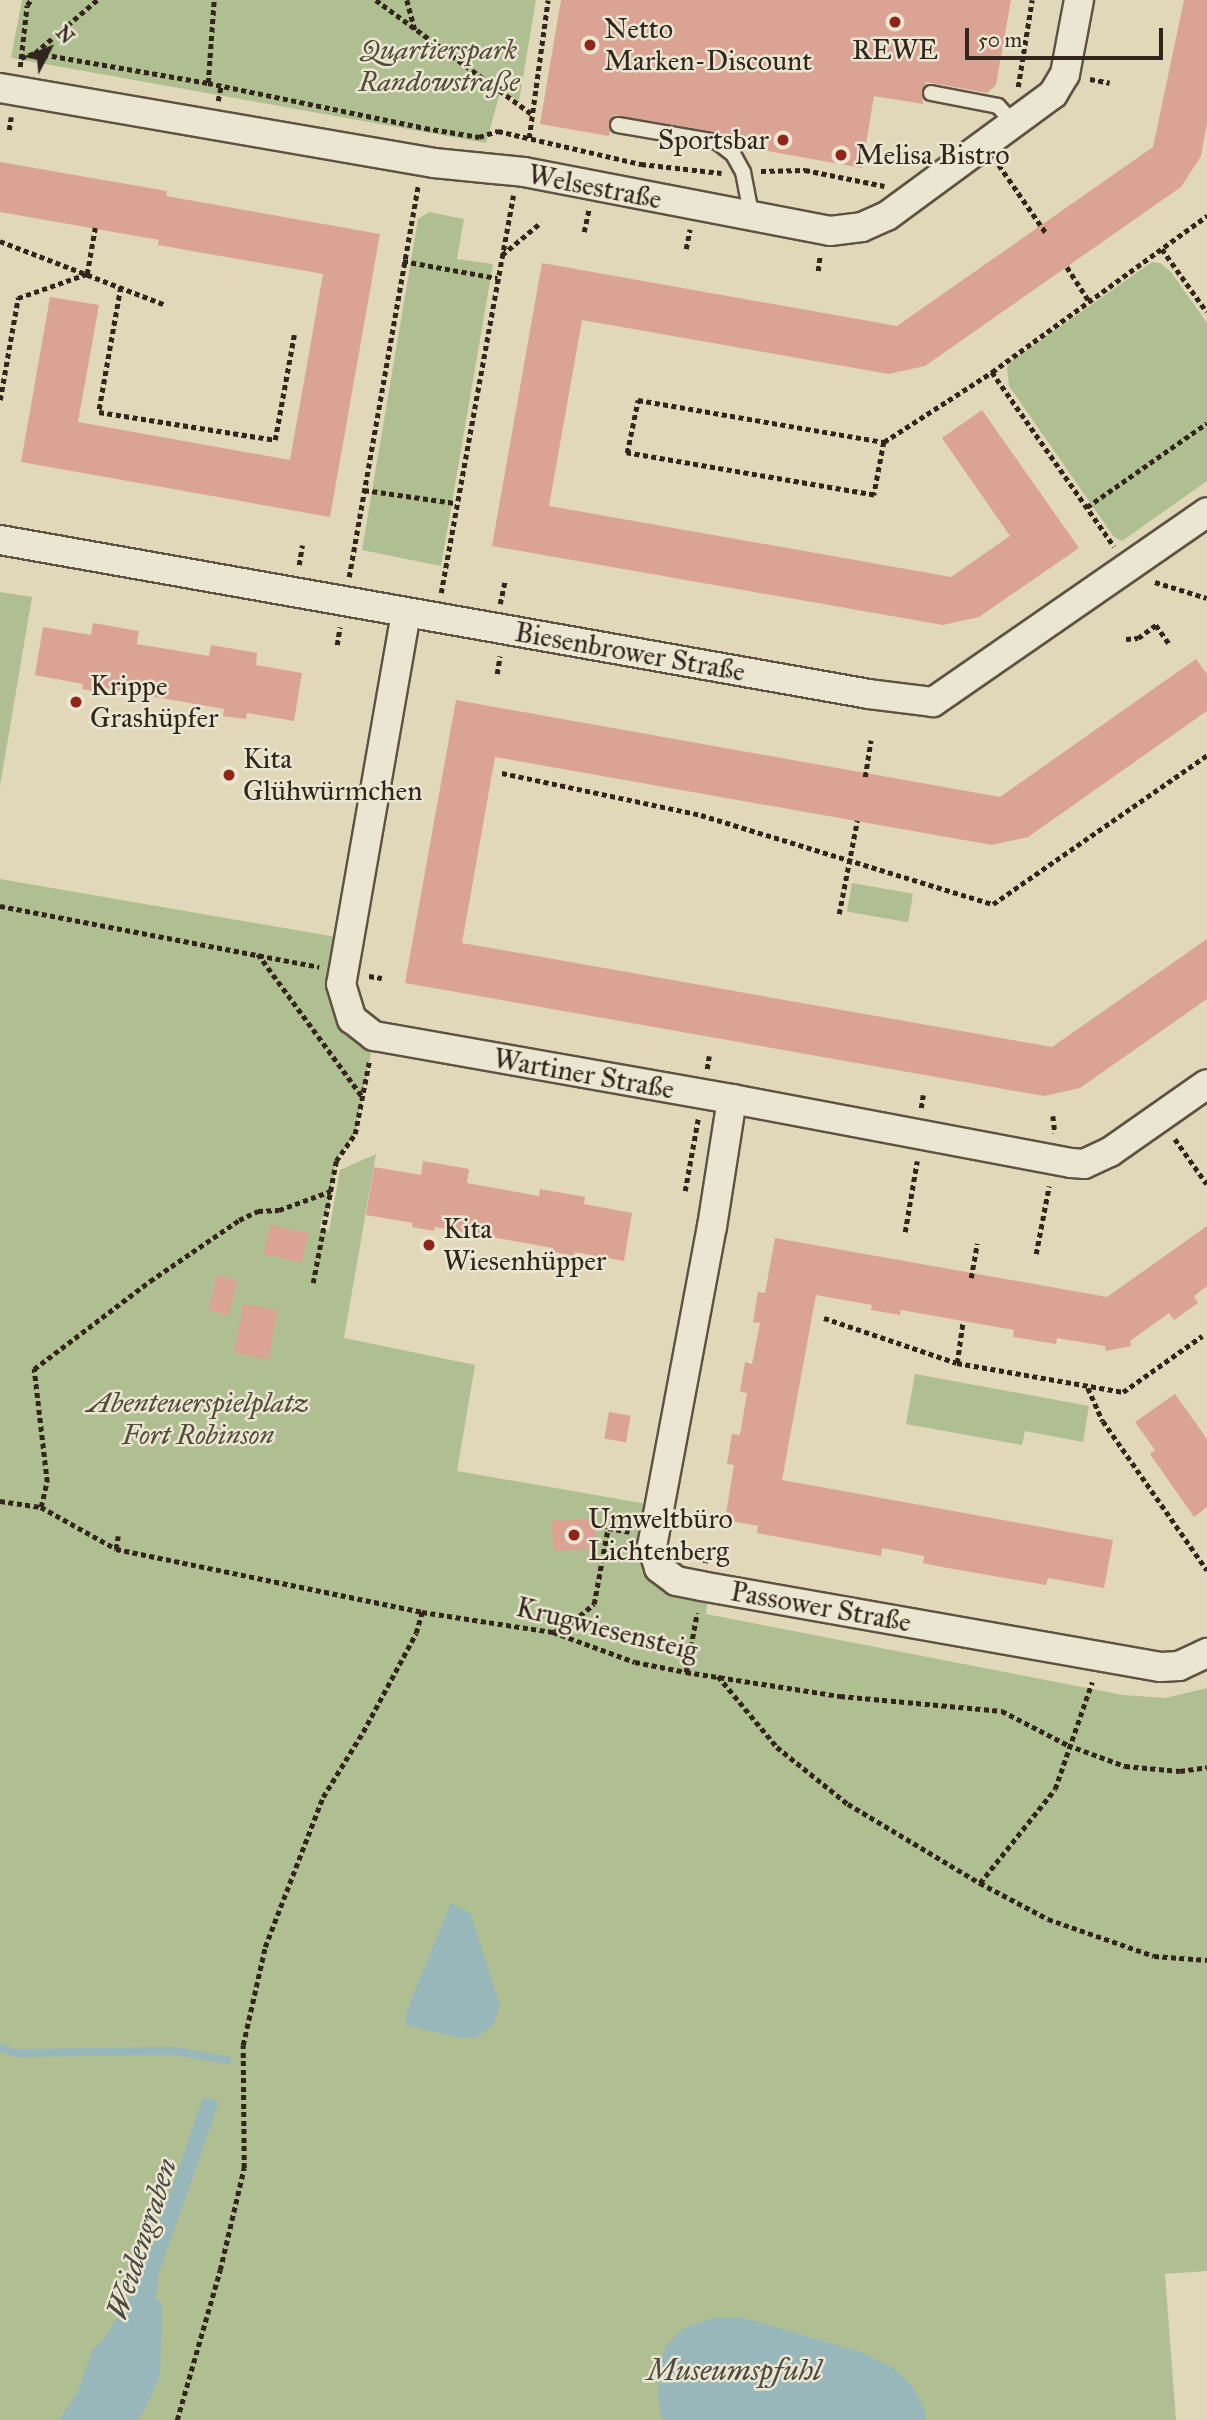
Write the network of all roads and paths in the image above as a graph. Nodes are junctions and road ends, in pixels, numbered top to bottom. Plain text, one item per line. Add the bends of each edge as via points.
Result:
1 (31, 0) edge
2 (97, 0) edge
3 (214, 0) edge
4 (376, 0) edge
5 (407, 0) edge
6 (548, 0) edge
7 (1032, 0) edge
8 (1079, 0) edge
9 (415, 31) junction
10 (35, 53) junction
11 (208, 83) junction
12 (0, 88) edge
13 (930, 93) dead end
14 (533, 115) junction
15 (1006, 115) junction
16 (618, 125) dead end
17 (529, 138) junction
18 (423, 161) junction
19 (1001, 168) dead end
20 (524, 172) junction
21 (743, 172) junction
22 (894, 183) dead end
23 (749, 203) dead end
24 (1207, 216) edge
25 (539, 224) dead end
26 (95, 228) dead end
27 (1046, 233) dead end
28 (0, 241) edge
29 (1162, 249) junction
30 (502, 255) junction
31 (403, 261) junction
32 (1067, 267) dead end
33 (87, 274) junction
34 (497, 278) junction
35 (121, 287) junction
36 (1089, 301) junction
37 (166, 305) dead end
38 (1207, 312) edge
39 (294, 335) dead end
40 (992, 372) junction
41 (0, 400) edge
42 (1207, 423) edge
43 (884, 442) junction
44 (364, 490) junction
45 (456, 503) junction
46 (1087, 507) junction
47 (1207, 512) edge
48 (0, 540) edge
49 (1119, 554) dead end
50 (1141, 577) dead end
51 (1207, 598) edge
52 (345, 603) junction
53 (406, 613) junction
54 (437, 618) junction
55 (1126, 639) dead end
56 (1170, 645) dead end
57 (872, 740) dead end
58 (1207, 755) edge
59 (502, 773) dead end
60 (865, 777) dead end
61 (857, 821) dead end
62 (850, 861) junction
63 (0, 906) edge
64 (839, 914) dead end
65 (257, 953) junction
66 (342, 972) junction
67 (374, 1036) junction
68 (709, 1056) dead end
69 (1207, 1084) edge
70 (703, 1094) junction
71 (362, 1096) junction
72 (732, 1099) junction
73 (1160, 1117) junction
74 (922, 1135) junction
75 (1207, 1184) edge
76 (331, 1191) junction
77 (685, 1191) dead end
78 (905, 1232) dead end
79 (977, 1244) dead end
80 (971, 1278) dead end
81 (313, 1283) dead end
82 (824, 1318) dead end
83 (963, 1321) dead end
84 (1202, 1336) dead end
85 (957, 1363) junction
86 (1088, 1388) junction
87 (0, 1501) edge
88 (41, 1507) junction
89 (608, 1528) dead end
90 (118, 1536) dead end
91 (116, 1549) junction
92 (1207, 1570) edge
93 (422, 1612) junction
94 (696, 1623) dead end
95 (553, 1632) junction
96 (1207, 1653) edge
97 (1102, 1657) junction
98 (686, 1672) junction
99 (718, 1676) junction
100 (1068, 1745) junction
101 (1207, 1767) edge
102 (981, 1883) junction
103 (1207, 1960) edge
104 (177, 2420) edge

1 - 10 path via 21,58
2 - 10 path
3 - 11 path
4 - 9 path
5 - 9 path
6 - 14 path
7 - 15 path via 1017,91
8 - 15 street, Welsestraße via 1065,74 1053,94
9 - 14 path
10 - 11 path
11 - 17 path via 425,128 480,137 498,131
12 - 18 street, Welsestraße
13 - 15 lane
14 - 17 path
15 - 20 street, Welsestraße via 887,216 862,227 830,231
16 - 21 lane via 717,142 733,154
17 - 21 path via 641,164 704,173
18 - 20 street, Welsestraße
18 - 31 path
19 - 27 path
20 - 30 path via 515,183
21 - 22 path via 805,170 884,186
21 - 23 lane
24 - 29 path
25 - 30 path
26 - 33 path
28 - 33 path
29 - 36 path
29 - 38 path
30 - 34 path
31 - 34 path
31 - 44 path
32 - 36 path
33 - 35 path
33 - 41 path via 18,298
34 - 45 path
35 - 37 path
35 - 39 path via 99,412 275,440
36 - 40 path
40 - 43 path
40 - 46 path
42 - 46 path
43 - 43 path via 638,400 627,453 874,495
44 - 45 path
44 - 52 path
45 - 54 path
46 - 49 path
47 - 54 street, Biesenbrower Straße via 933,702
48 - 52 street, Biesenbrower Straße
50 - 51 path
52 - 53 street, Biesenbrower Straße
53 - 54 street, Biesenbrower Straße
53 - 66 street
55 - 56 path via 1138,638 1156,625
57 - 60 path
58 - 62 path via 993,904
59 - 62 path via 701,816
61 - 62 path
62 - 64 path
63 - 65 path
65 - 66 path
65 - 71 path
66 - 67 street via 346,1009
67 - 70 street, Wartiner Straße
67 - 71 path
68 - 70 path
69 - 73 street, Wartiner Straße
70 - 72 street, Wartiner Straße
70 - 77 path
71 - 76 path via 355,1134 336,1161
72 - 74 street, Wartiner Straße
72 - 97 street, Passower Straße via 652,1546 659,1568 676,1581
73 - 74 street, Wartiner Straße via 1084,1164
73 - 75 path
74 - 78 path
76 - 81 path
76 - 88 path via 239,1220 34,1369 47,1482
79 - 80 path
82 - 85 path
83 - 85 path
84 - 86 path via 1123,1392
85 - 86 path
86 - 92 path via 1103,1420
87 - 88 path, Krugwiesensteig
88 - 91 path, Krugwiesensteig
89 - 95 path via 594,1604
90 - 91 path
91 - 93 path, Krugwiesensteig
93 - 95 path, Krugwiesensteig
93 - 104 path via 411,1643 323,1797 265,1947 243,2045 244,2168
94 - 98 path
95 - 98 path, Krugwiesensteig via 635,1662
96 - 97 street, Passower Straße via 1179,1666 1161,1667
97 - 100 path
98 - 99 path, Krugwiesensteig
99 - 100 path, Krugwiesensteig via 840,1696 1002,1712
99 - 102 path via 777,1747 848,1804
100 - 101 path, Krugwiesensteig via 1125,1766 1180,1771
100 - 102 path via 1055,1789
102 - 103 path via 1048,1919 1154,1956

